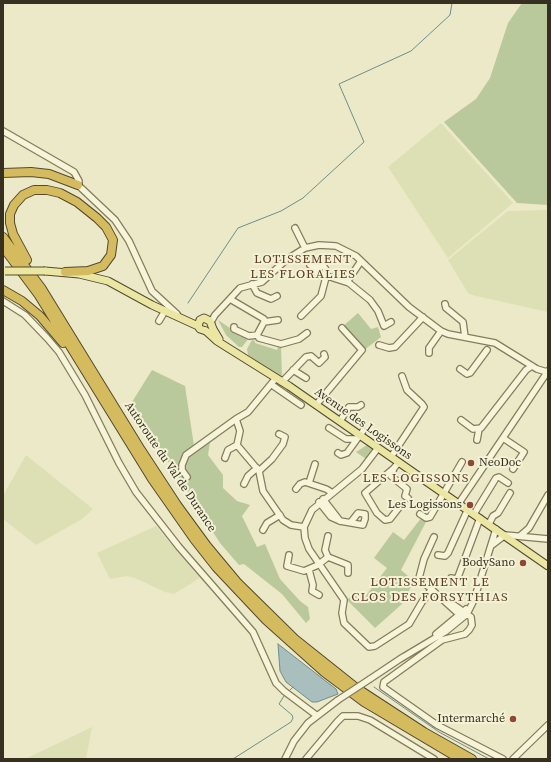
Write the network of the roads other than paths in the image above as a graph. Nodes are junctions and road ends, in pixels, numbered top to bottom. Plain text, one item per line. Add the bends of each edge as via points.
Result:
1 (3, 131) edge
2 (3, 173) edge
3 (78, 186) junction
4 (295, 228) dead end
5 (3, 237) edge
6 (3, 246) edge
7 (305, 248) junction
8 (361, 261) junction
9 (310, 265) dead end
10 (4, 271) edge
11 (65, 272) junction
12 (325, 276) junction
13 (347, 282) junction
14 (252, 284) junction
15 (3, 290) edge
16 (152, 291) junction
17 (277, 296) dead end
18 (230, 299) junction
19 (3, 300) edge
20 (151, 304) junction
21 (445, 304) dead end
22 (164, 310) junction
23 (301, 316) dead end
24 (423, 317) junction
25 (62, 319) junction
26 (278, 320) dead end
27 (158, 321) dead end
28 (188, 321) junction
29 (264, 322) junction
30 (391, 322) dead end
31 (198, 324) junction
32 (209, 324) junction
33 (234, 327) dead end
34 (342, 328) dead end
35 (441, 331) junction
36 (307, 333) dead end
37 (256, 335) junction
38 (465, 338) junction
39 (492, 343) junction
40 (379, 345) dead end
41 (429, 353) dead end
42 (324, 354) dead end
43 (529, 364) junction
44 (460, 369) dead end
45 (293, 370) junction
46 (546, 373) edge
47 (402, 376) dead end
48 (306, 378) dead end
49 (279, 380) junction
50 (272, 385) junction
51 (301, 405) dead end
52 (316, 405) junction
53 (361, 405) dead end
54 (236, 419) junction
55 (461, 420) dead end
56 (340, 421) junction
57 (329, 428) dead end
58 (479, 429) junction
59 (279, 434) dead end
60 (360, 435) junction
61 (503, 438) junction
62 (477, 440) dead end
63 (237, 445) junction
64 (378, 448) junction
65 (338, 453) dead end
66 (391, 457) junction
67 (225, 458) dead end
68 (399, 462) junction
69 (462, 462) dead end
70 (315, 464) dead end
71 (394, 468) junction
72 (513, 469) dead end
73 (258, 470) junction
74 (187, 477) dead end
75 (152, 479) junction
76 (309, 483) junction
77 (508, 483) dead end
78 (244, 484) dead end
79 (296, 490) dead end
80 (331, 492) junction
81 (444, 493) junction
82 (510, 493) dead end
83 (548, 495) edge
84 (408, 498) dead end
85 (321, 501) junction
86 (459, 503) junction
87 (401, 505) dead end
88 (468, 509) junction
89 (420, 514) dead end
90 (280, 515) junction
91 (477, 516) junction
92 (352, 522) dead end
93 (489, 524) junction
94 (304, 527) junction
95 (496, 529) junction
96 (263, 530) dead end
97 (505, 535) junction
98 (521, 535) junction
99 (328, 536) dead end
100 (434, 538) dead end
101 (548, 539) edge
102 (489, 549) junction
103 (290, 555) dead end
104 (438, 555) dead end
105 (328, 557) junction
106 (318, 565) junction
107 (548, 566) edge
108 (309, 570) junction
109 (348, 573) dead end
110 (452, 578) dead end
111 (432, 589) junction
112 (319, 595) dead end
113 (463, 615) junction
114 (400, 659) junction
115 (316, 715) junction
116 (548, 725) edge
117 (285, 759) edge
118 (306, 759) edge
119 (434, 759) edge
120 (460, 759) edge
121 (472, 759) edge
122 (502, 759) edge
123 (513, 759) edge

1 - 3 street via 74,172
2 - 3 highway via 49,174
3 - 16 street via 115,220 129,241
4 - 7 street
5 - 25 highway, Autoroute du Val de Durance
6 - 75 highway, Autoroute du Val de Durance via 38,294
7 - 8 street via 319,245 336,246
7 - 14 street via 286,260 262,282
8 - 13 street
8 - 24 street
9 - 12 street via 317,268 318,274
10 - 11 main road, bridge
11 - 20 main road via 108,281
11 - 25 highway via 94,270 106,264 112,250 111,235 97,218 64,195 41,189 23,195 10,214 13,234
12 - 13 street
12 - 23 street via 321,296
13 - 30 street via 370,300 384,326
14 - 17 street via 257,293 271,298
14 - 18 street via 240,288
15 - 75 highway via 22,301 54,330 134,456
16 - 20 street
16 - 28 street via 170,309
18 - 29 street via 262,317
18 - 32 street
19 - 115 street via 25,316 59,352 85,395 136,492 179,547 253,632 276,683
20 - 22 main road
21 - 38 street via 446,308 463,322
22 - 27 street
22 - 28 main road
24 - 35 street
24 - 40 street via 395,347
25 - 121 highway, Autoroute du Val de Durance via 177,505 237,582 296,640 355,687 417,728
26 - 29 street
28 - 31 main road
29 - 37 street
31 - 32 main road
31 - 32 main road via 200,330
32 - 49 main road, Avenue des Logissons via 223,344
33 - 37 street via 249,336
34 - 52 street via 362,350
35 - 38 street
35 - 41 street via 429,348
36 - 37 street via 300,339 281,344
38 - 39 street
39 - 43 street
39 - 44 street via 470,373 467,374
42 - 45 street via 325,357 319,363 311,356 306,357
43 - 46 street
43 - 58 street
45 - 48 street
45 - 49 street
46 - 61 street
47 - 66 street via 407,390 424,407
49 - 50 street
49 - 52 main road, Avenue des Logissons
50 - 51 street
50 - 54 street via 248,412
52 - 56 main road, Avenue des Logissons
53 - 56 street via 349,407
54 - 63 street via 240,431
54 - 74 street via 186,455 182,470
55 - 58 street via 473,429
56 - 60 main road, Avenue des Logissons
57 - 60 street via 346,439
58 - 62 street
59 - 73 street via 285,437 283,444 272,459
60 - 64 main road, Avenue des Logissons
60 - 65 street via 348,453
61 - 72 street via 523,451
61 - 86 street
63 - 67 street via 228,450
63 - 73 street
64 - 66 main road, Avenue des Logissons
64 - 80 street via 362,469
66 - 68 main road, Avenue des Logissons
68 - 71 street
68 - 81 main road, Avenue des Logissons
69 - 81 street
70 - 76 street
71 - 84 street via 392,478 407,489 405,496
71 - 87 street via 365,493 377,513 385,520 390,519
73 - 78 street via 248,476
73 - 90 street via 263,492
75 - 120 highway, Autoroute du Val de Durance via 216,567 266,620 324,672 364,702
76 - 79 street via 302,482
76 - 80 street
77 - 91 street via 499,477 496,478
80 - 85 street
81 - 86 main road, Avenue des Logissons
81 - 89 street via 430,517 426,518
82 - 93 street
83 - 98 street via 529,528
85 - 92 street via 340,521
85 - 94 street via 312,510
86 - 88 main road, Avenue des Logissons
88 - 91 main road, Avenue des Logissons
88 - 104 street via 448,553 445,556
90 - 94 street via 291,525
90 - 96 street via 267,523
91 - 93 main road, Avenue des Logissons
91 - 110 street via 458,577
93 - 95 main road, Avenue des Logissons
94 - 106 street via 309,549
95 - 97 main road, Avenue des Logissons
95 - 102 street
97 - 98 street
97 - 102 street via 496,540
97 - 107 main road, Avenue des Logissons
98 - 101 street
99 - 105 street
100 - 111 street via 419,575 420,580
102 - 113 street via 474,600
103 - 108 street via 287,566
105 - 106 street
105 - 109 street via 348,565
106 - 108 street
106 - 111 street via 344,600 344,623 372,648 409,624
108 - 112 street via 312,591
111 - 113 street
113 - 114 street
113 - 114 street via 445,632
113 - 122 street via 472,621 467,632 442,640 384,682 383,687 437,725
114 - 115 street, bridge
115 - 117 street via 294,741
116 - 123 street
118 - 119 street via 343,716 358,716 370,720

